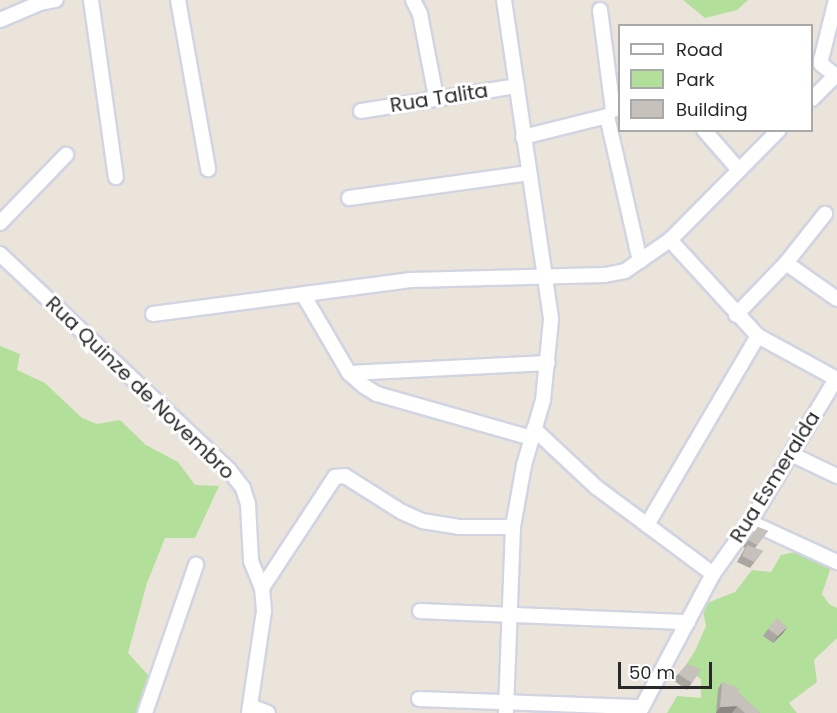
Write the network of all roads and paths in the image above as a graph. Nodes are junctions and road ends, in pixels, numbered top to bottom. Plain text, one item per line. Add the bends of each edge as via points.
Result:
1 (56, 0) edge
2 (91, 0) edge
3 (178, 0) edge
4 (413, 0) edge
5 (504, 0) edge
6 (836, 0) edge
7 (600, 10) dead end
8 (0, 20) edge
9 (836, 76) edge
10 (517, 86) junction
11 (436, 97) junction
12 (813, 98) edge
13 (613, 110) edge
14 (361, 111) dead end
15 (706, 132) edge
16 (777, 132) edge
17 (523, 137) junction
18 (66, 155) dead end
19 (208, 169) dead end
20 (738, 169) junction
21 (529, 173) junction
22 (116, 177) dead end
23 (349, 198) dead end
24 (825, 214) dead end
25 (0, 223) edge
26 (670, 240) junction
27 (0, 254) edge
28 (640, 261) junction
29 (786, 263) junction
30 (546, 277) junction
31 (304, 296) junction
32 (837, 299) edge
33 (153, 314) dead end
34 (736, 315) junction
35 (758, 336) junction
36 (548, 363) junction
37 (349, 373) junction
38 (837, 379) edge
39 (533, 434) junction
40 (791, 454) junction
41 (837, 476) edge
42 (750, 522) junction
43 (647, 525) junction
44 (513, 527) junction
45 (837, 562) edge
46 (196, 565) dead end
47 (712, 574) junction
48 (262, 588) junction
49 (420, 610) dead end
50 (508, 615) junction
51 (688, 622) junction
52 (419, 699) dead end
53 (506, 708) edge
54 (249, 710) edge
55 (640, 710) edge
56 (145, 713) edge
57 (268, 713) edge

1 - 8 street
2 - 22 street
3 - 19 street
4 - 11 street via 420,14
5 - 10 street
6 - 9 street via 821,64
7 - 13 street
9 - 12 street
10 - 11 street, Rua Talita
10 - 17 street
11 - 14 street, Rua Talita
13 - 17 street
13 - 28 street
15 - 20 street
16 - 20 street
17 - 21 street
18 - 25 street
20 - 26 street
21 - 23 street
21 - 30 street
24 - 29 street
26 - 28 street
26 - 34 street
27 - 48 street, Rua Quinze de Novembro via 229,470 243,488 248,504 251,561
28 - 30 street via 625,271 605,276
29 - 32 street
29 - 34 street
30 - 31 street via 411,280
30 - 36 street via 551,320
31 - 33 street
31 - 37 street
34 - 35 street
35 - 38 street
35 - 43 street
36 - 37 street
36 - 39 street
37 - 39 street via 377,394
38 - 40 street, Rua Esmeralda
39 - 43 street
39 - 44 street
40 - 41 street
40 - 42 street, Rua Esmeralda
42 - 45 street
42 - 47 street, Rua Esmeralda
43 - 47 street
44 - 48 street via 459,527 422,521 345,476 335,477
44 - 50 street
46 - 56 street
47 - 51 street, Rua Esmeralda
48 - 54 street, Rua Quinze de Novembro via 262,631
49 - 50 street
50 - 51 street
50 - 53 street
51 - 55 street, Rua Esmeralda
52 - 53 street
53 - 55 street
54 - 57 street

